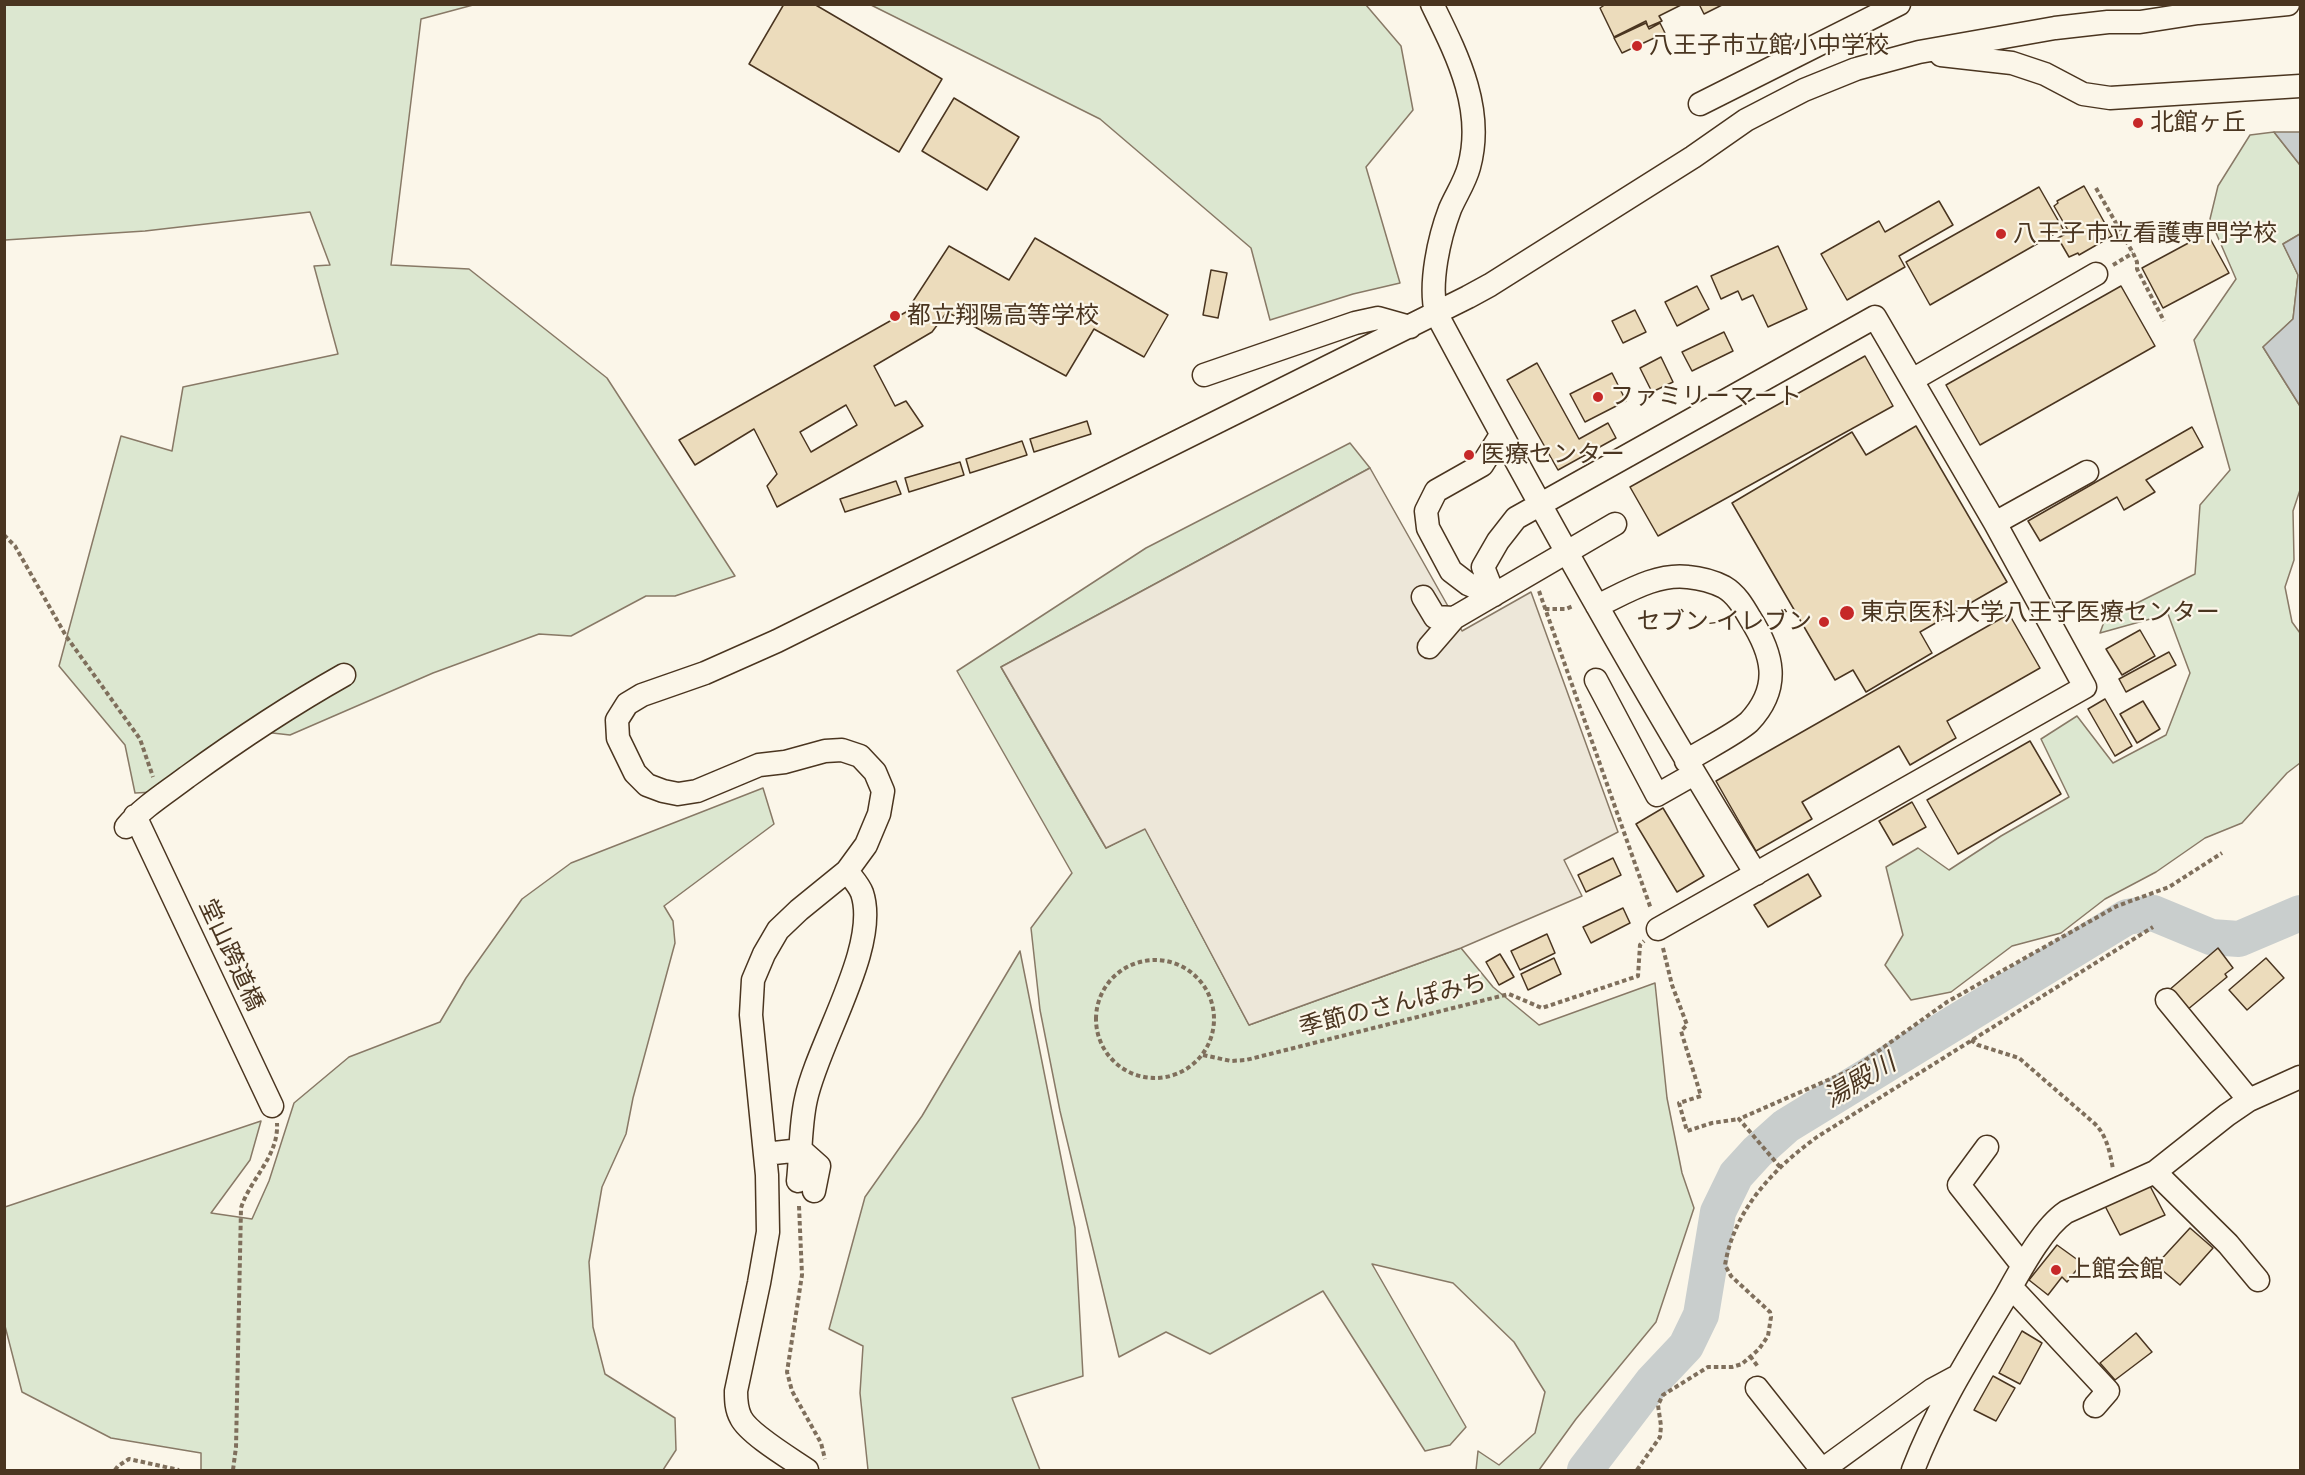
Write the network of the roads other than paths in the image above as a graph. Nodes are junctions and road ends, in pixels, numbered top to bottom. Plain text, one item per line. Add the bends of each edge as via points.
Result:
1 (1432, 4) edge
2 (1899, 4) edge
3 (2288, 4) edge
4 (1919, 52) junction
5 (2301, 86) edge
6 (1700, 104) dead end
7 (2096, 274) dead end
8 (1436, 313) junction
9 (1410, 327) junction
10 (1204, 375) dead end
11 (1912, 380) junction
12 (1501, 435) junction
13 (2087, 472) dead end
14 (1540, 504) junction
15 (1995, 523) junction
16 (1615, 524) dead end
17 (1566, 552) junction
18 (1494, 595) junction
19 (1423, 597) dead end
20 (1586, 605) junction
21 (1454, 618) junction
22 (1429, 646) dead end
23 (344, 675) dead end
24 (1596, 681) dead end
25 (1690, 768) junction
26 (847, 871) junction
27 (1756, 874) junction
28 (1658, 929) road end
29 (2167, 1000) dead end
30 (2301, 1077) edge
31 (2249, 1100) junction
32 (272, 1106) road end
33 (1987, 1147) dead end
34 (801, 1150) junction
35 (765, 1154) junction
36 (2155, 1172) junction
37 (806, 1186) road end
38 (2023, 1266) junction
39 (2258, 1280) dead end
40 (2011, 1287) junction
41 (1958, 1376) junction
42 (1757, 1388) dead end
43 (2095, 1406) dead end
44 (816, 1467) edge
45 (1823, 1470) edge
46 (1913, 1470) edge

1 - 8 street via 1458,57 1469,91 1474,129 1469,167 1450,211 1433,277
2 - 6 street
3 - 4 street via 2055,28
4 - 5 street via 2012,63 2045,74 2083,94 2110,98
4 - 8 street via 1856,69 1746,120 1490,285
7 - 11 street
8 - 9 street
8 - 12 street
9 - 10 street via 1377,318 1355,323
9 - 26 street via 777,641 705,673 642,694 627,704 617,720 624,753 647,785 663,791 697,791 759,765 825,751 842,750 860,756 875,772 883,791 879,814 866,845
11 - 14 street via 1875,317
11 - 15 street
12 - 14 street
12 - 18 street via 1482,465 1436,491 1426,511 1428,528 1451,571 1468,584
13 - 15 street
14 - 17 street
14 - 18 street via 1516,518 1483,567
15 - 27 street via 2085,687
16 - 17 street
17 - 18 street
17 - 20 street
18 - 21 street
19 - 21 street via 1435,617
20 - 25 street
20 - 25 street via 1656,579 1687,577 1723,586 1738,598 1763,637 1772,661 1764,700 1748,722
21 - 22 street
23 - 32 street, 堂山跨道橋 via 238,740 158,798 134,824
24 - 25 street via 1657,795
25 - 27 street
26 - 34 street via 863,896 864,935 806,1099
26 - 35 street via 778,930 753,980 751,1015
27 - 28 street
29 - 31 street
30 - 31 street
31 - 36 street
33 - 38 street via 1959,1185
34 - 35 street
34 - 37 street
35 - 44 street via 768,1232 736,1404 750,1429
36 - 38 street via 2066,1212 2055,1220
36 - 39 street via 2228,1244
38 - 40 street
40 - 41 street
40 - 43 street via 2108,1391
41 - 45 street via 1932,1390
41 - 46 street
42 - 45 street

